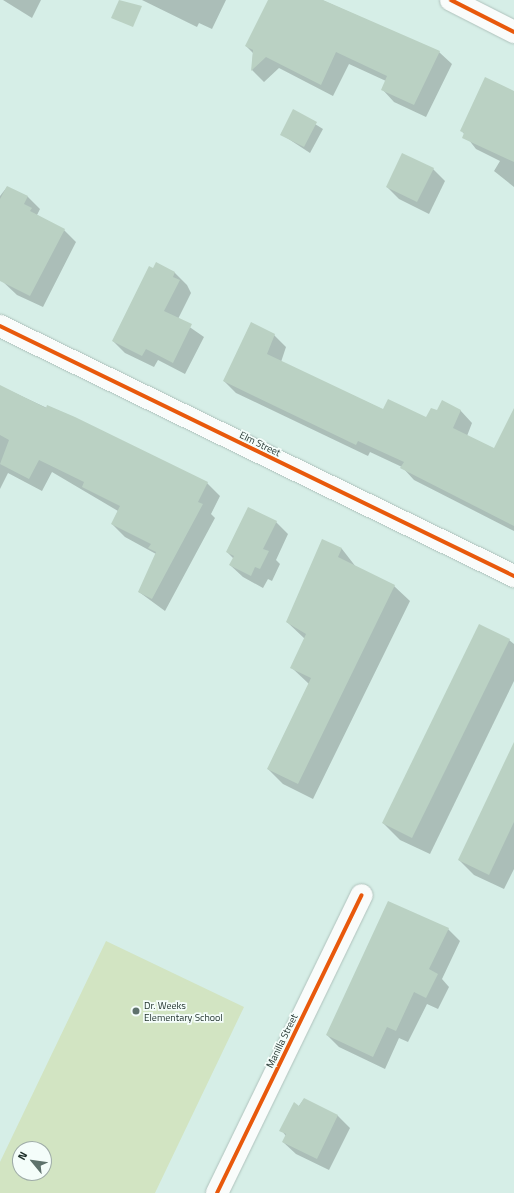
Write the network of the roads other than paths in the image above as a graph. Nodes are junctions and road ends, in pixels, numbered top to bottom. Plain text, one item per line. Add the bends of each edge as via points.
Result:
1 (451, 0) edge
2 (514, 32) edge
3 (0, 326) edge
4 (514, 576) edge
5 (362, 895) dead end
6 (217, 1193) edge

1 - 2 street
3 - 4 street, Elm Street
5 - 6 street, Manilla Street

